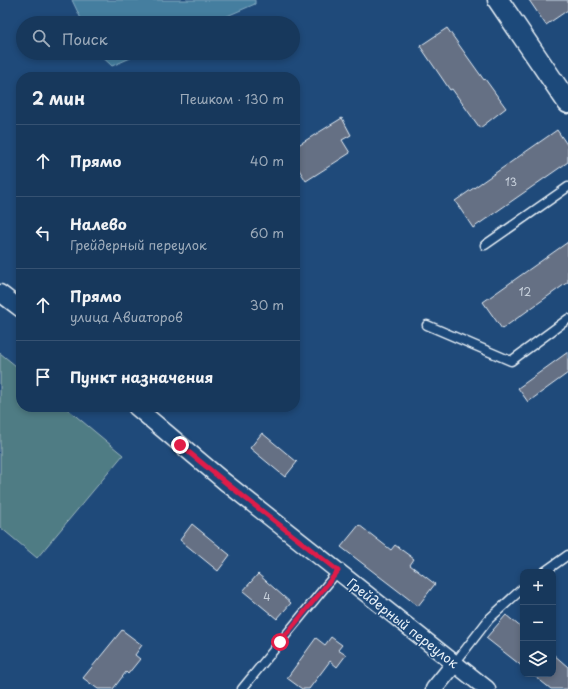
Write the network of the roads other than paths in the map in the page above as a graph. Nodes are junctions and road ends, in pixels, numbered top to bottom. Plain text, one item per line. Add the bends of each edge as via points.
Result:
1 (498, 0) edge
2 (568, 103) edge
3 (568, 187) edge
4 (485, 245) dead end
5 (0, 293) edge
6 (16, 305) edge
7 (568, 319) edge
8 (427, 325) dead end
9 (142, 412) edge
10 (568, 555) edge
11 (548, 569) edge
12 (338, 571) junction
13 (520, 591) edge
14 (455, 663) junction
15 (242, 689) edge
16 (434, 689) edge
17 (487, 689) edge

1 - 2 street
3 - 4 lane
5 - 6 street
7 - 8 lane via 511,361
9 - 12 street, Грейдерный переулок via 225,482
10 - 11 lane
12 - 14 street, Грейдерный переулок
12 - 15 lane
13 - 14 lane via 490,619
14 - 16 street
14 - 17 street, Грейдерный переулок

